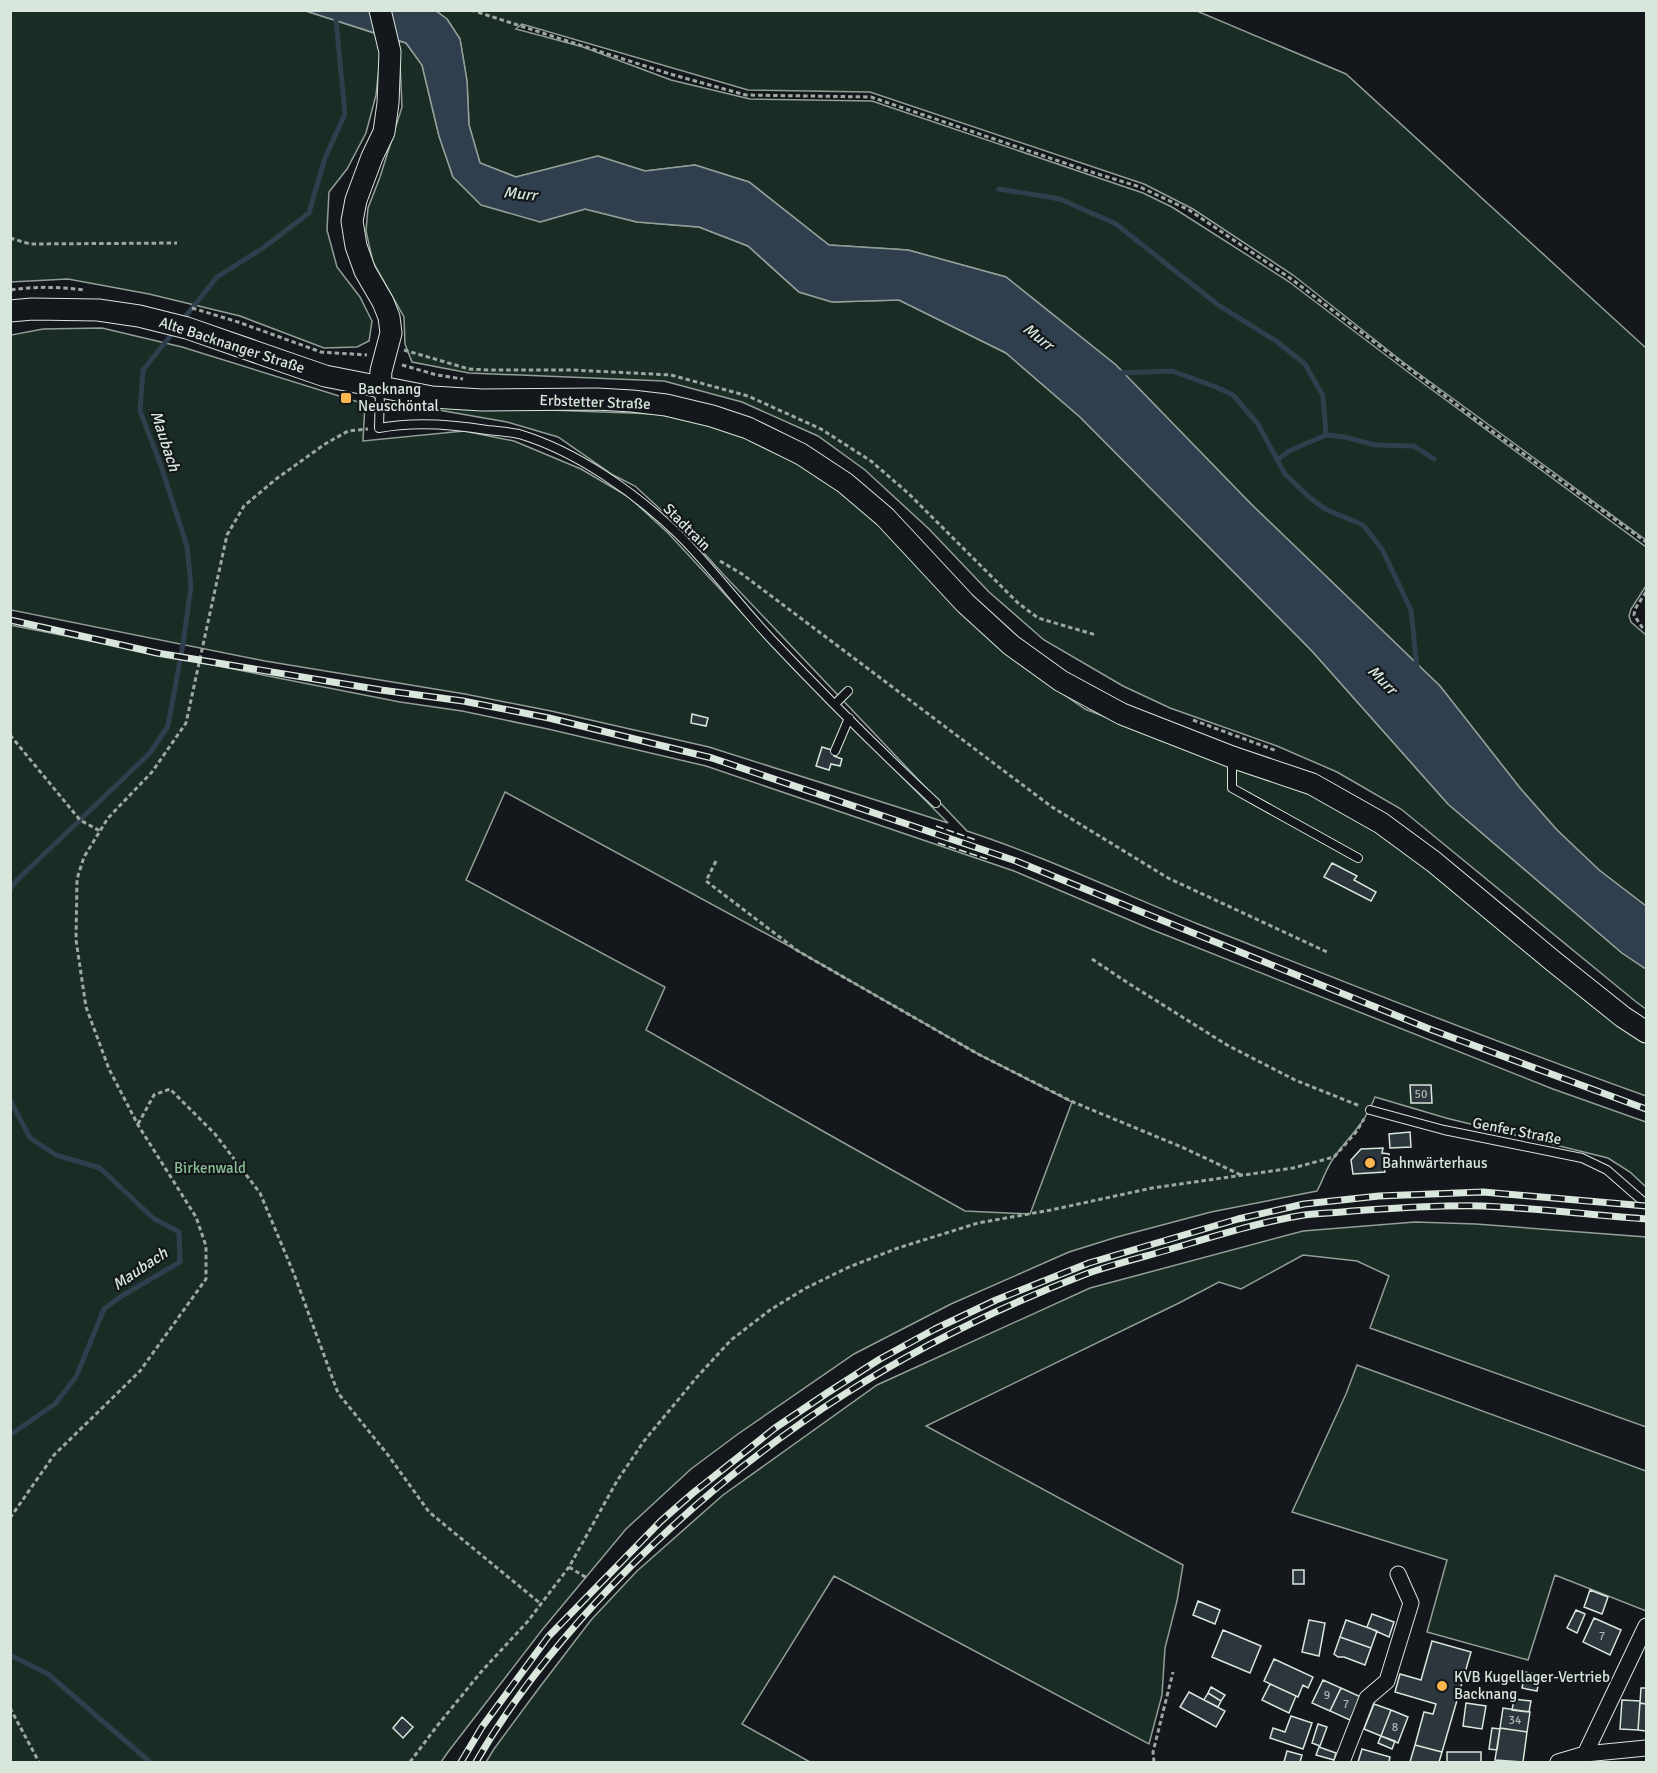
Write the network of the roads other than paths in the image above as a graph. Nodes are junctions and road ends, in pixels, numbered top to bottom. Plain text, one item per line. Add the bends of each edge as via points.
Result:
1 (380, 10) edge
2 (10, 311) edge
3 (380, 388) junction
4 (848, 691) dead end
5 (835, 704) junction
6 (849, 718) junction
7 (835, 751) dead end
8 (1232, 757) junction
9 (936, 803) dead end
10 (1358, 858) dead end
11 (1647, 1032) edge
12 (1370, 1110) road end
13 (1647, 1204) edge
14 (1398, 1574) dead end
15 (1647, 1626) edge
16 (1647, 1748) edge
17 (1585, 1754) junction
18 (1342, 1762) edge
19 (1558, 1762) edge

1 - 3 street via 390,52 388,103 384,132 356,200 352,221 365,272 389,316 391,333
2 - 3 street, Alte Backnanger Straße via 98,310 139,316 187,328 325,376
3 - 5 lane, Stadtrain via 379,428 434,424 518,434 563,452 630,492 679,535
3 - 8 street, Erbstetter Straße via 482,400 597,399 666,405 748,428 801,453 845,483 885,517 964,603 1011,645 1061,681 1122,714
4 - 5 lane
5 - 6 lane, Stadtrain
6 - 7 lane
6 - 9 lane, Stadtrain
8 - 10 lane via 1232,788
8 - 11 street, Erbstetter Straße via 1312,784 1381,823 1623,1017
12 - 13 lane, Genfer Straße via 1594,1163
14 - 18 street via 1411,1603 1387,1682 1367,1698
15 - 17 street
16 - 17 street
17 - 19 street

